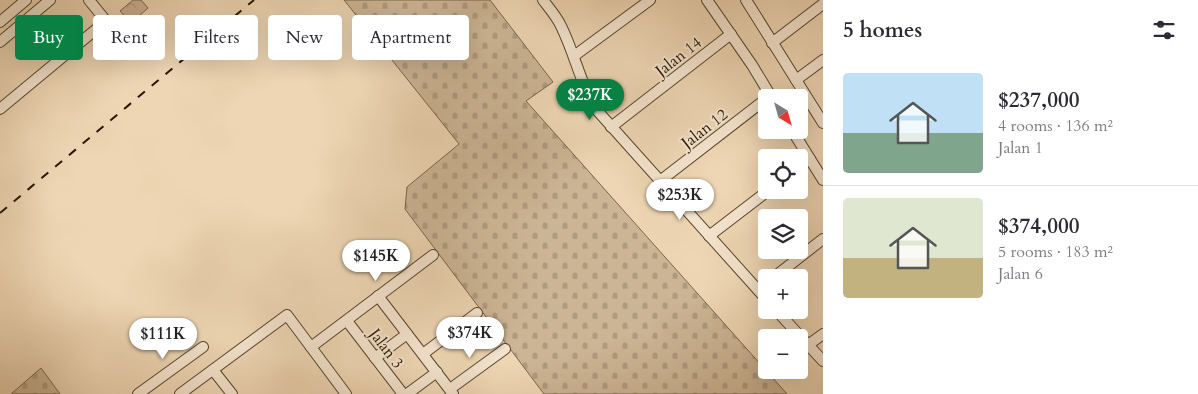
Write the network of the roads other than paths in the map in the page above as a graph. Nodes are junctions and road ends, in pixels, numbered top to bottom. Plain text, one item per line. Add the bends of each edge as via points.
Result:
1 (26, 0) edge
2 (50, 0) edge
3 (88, 0) edge
4 (543, 0) edge
5 (650, 0) edge
6 (707, 0) edge
7 (750, 2) edge
8 (638, 3) edge
9 (823, 4) edge
10 (0, 22) edge
11 (731, 34) junction
12 (0, 42) edge
13 (772, 42) junction
14 (574, 56) junction
15 (823, 60) edge
16 (796, 80) junction
17 (764, 89) edge
18 (758, 106) edge
19 (0, 109) edge
20 (822, 120) edge
21 (611, 128) junction
22 (798, 139) edge
23 (810, 159) joint
24 (823, 180) edge
25 (660, 182) junction
26 (758, 199) edge
27 (710, 236) junction
28 (823, 239) edge
29 (433, 255) dead end
30 (785, 269) edge
31 (758, 282) edge
32 (378, 296) junction
33 (477, 313) dead end
34 (784, 319) edge
35 (347, 320) junction
36 (793, 329) edge
37 (407, 334) junction
38 (823, 334) edge
39 (808, 345) joint
40 (203, 347) dead end
41 (312, 349) junction
42 (505, 349) dead end
43 (423, 354) junction
44 (375, 358) junction
45 (823, 361) edge
46 (213, 370) junction
47 (436, 372) junction
48 (452, 392) edge
49 (342, 393) edge
50 (138, 394) edge
51 (180, 394) edge
52 (232, 394) edge
53 (405, 394) edge

1 - 10 street
2 - 12 street
3 - 19 street via 106,21
4 - 14 street via 560,24
5 - 8 street
6 - 11 street
7 - 13 street
8 - 14 street
9 - 13 street
11 - 17 street
11 - 21 street, Jalan 14
13 - 16 street
14 - 21 street via 590,99
15 - 16 street
16 - 20 street
18 - 25 street, Jalan 12
21 - 25 street
22 - 23 street
23 - 24 street
25 - 27 street
26 - 27 street
27 - 31 street
28 - 30 street
29 - 32 street
32 - 35 street
32 - 37 street
33 - 43 street
34 - 36 street
35 - 41 street
35 - 44 street, Jalan 3
37 - 43 street
37 - 44 street
38 - 39 street
39 - 45 street
40 - 50 street
41 - 46 street via 287,315
41 - 49 street
42 - 48 street
43 - 47 street
44 - 53 street, Jalan 3
46 - 51 street
46 - 52 street
47 - 48 street
47 - 53 street

